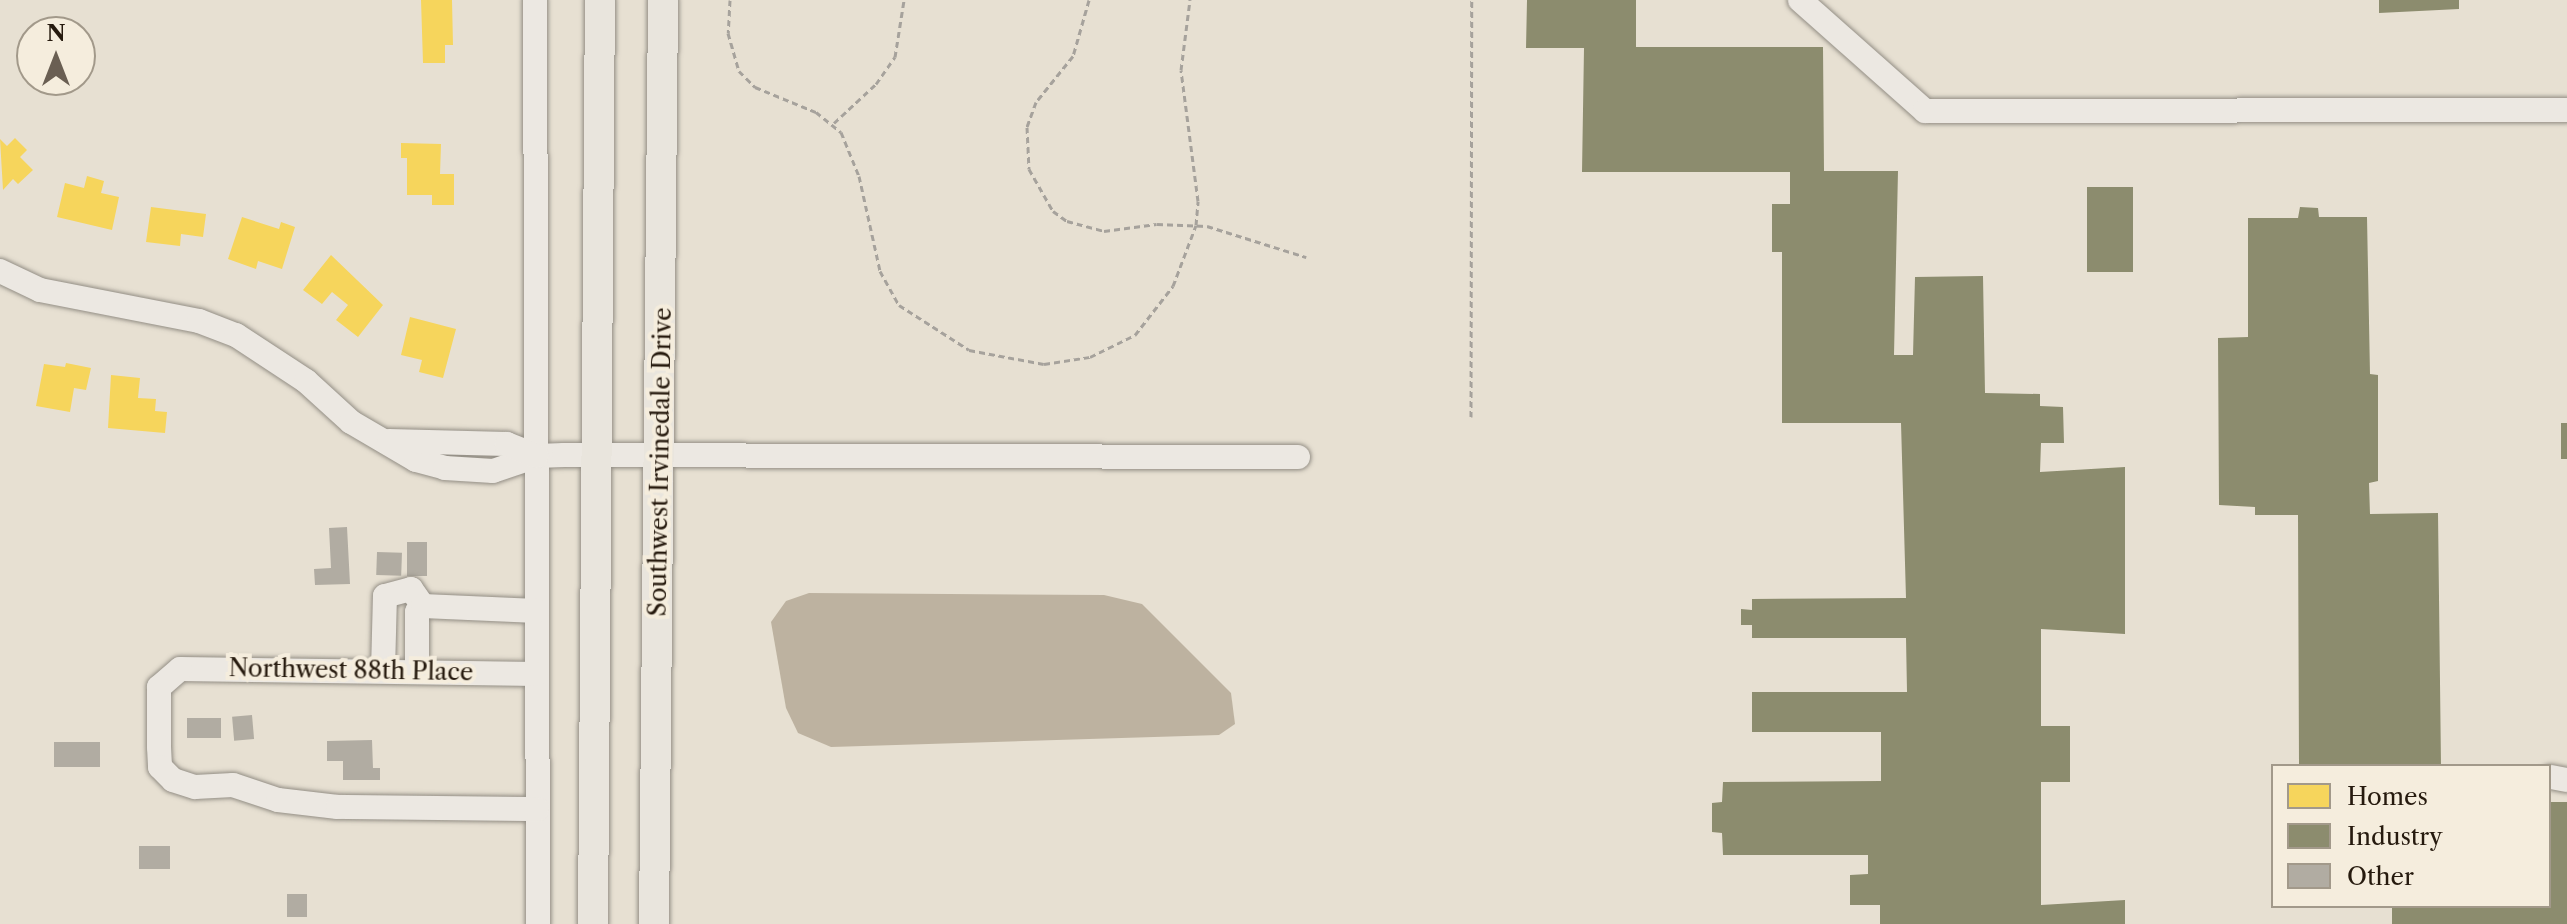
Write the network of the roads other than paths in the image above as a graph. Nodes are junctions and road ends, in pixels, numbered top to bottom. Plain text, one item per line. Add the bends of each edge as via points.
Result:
1 (535, 0) edge
2 (600, 0) edge
3 (663, 0) edge
4 (1800, 0) edge
5 (2567, 110) edge
6 (0, 271) edge
7 (593, 455) junction
8 (660, 455) junction
9 (537, 456) junction
10 (1298, 457) dead end
11 (423, 606) junction
12 (537, 611) junction
13 (383, 671) junction
14 (417, 671) junction
15 (537, 674) junction
16 (537, 809) junction
17 (538, 924) edge
18 (593, 924) edge
19 (654, 924) edge

1 - 9 street
2 - 7 main road
3 - 8 main road, Southwest Irvinedale Drive
4 - 5 street via 1925,111
6 - 9 street via 40,290 199,321 236,335 306,381 351,422 386,441 507,444
7 - 8 street
7 - 9 street
7 - 18 main road
8 - 10 street
8 - 19 main road, Southwest Irvinedale Drive
9 - 12 street
11 - 12 street
11 - 13 street via 411,589 385,596
11 - 14 street via 417,612
12 - 15 street
13 - 14 street, Northwest 88th Place
13 - 16 street, Northwest 88th Place via 200,668 167,675 159,687 160,767 173,780 195,787 233,785 278,800 338,807
14 - 15 street, Northwest 88th Place
15 - 16 street
16 - 17 street

